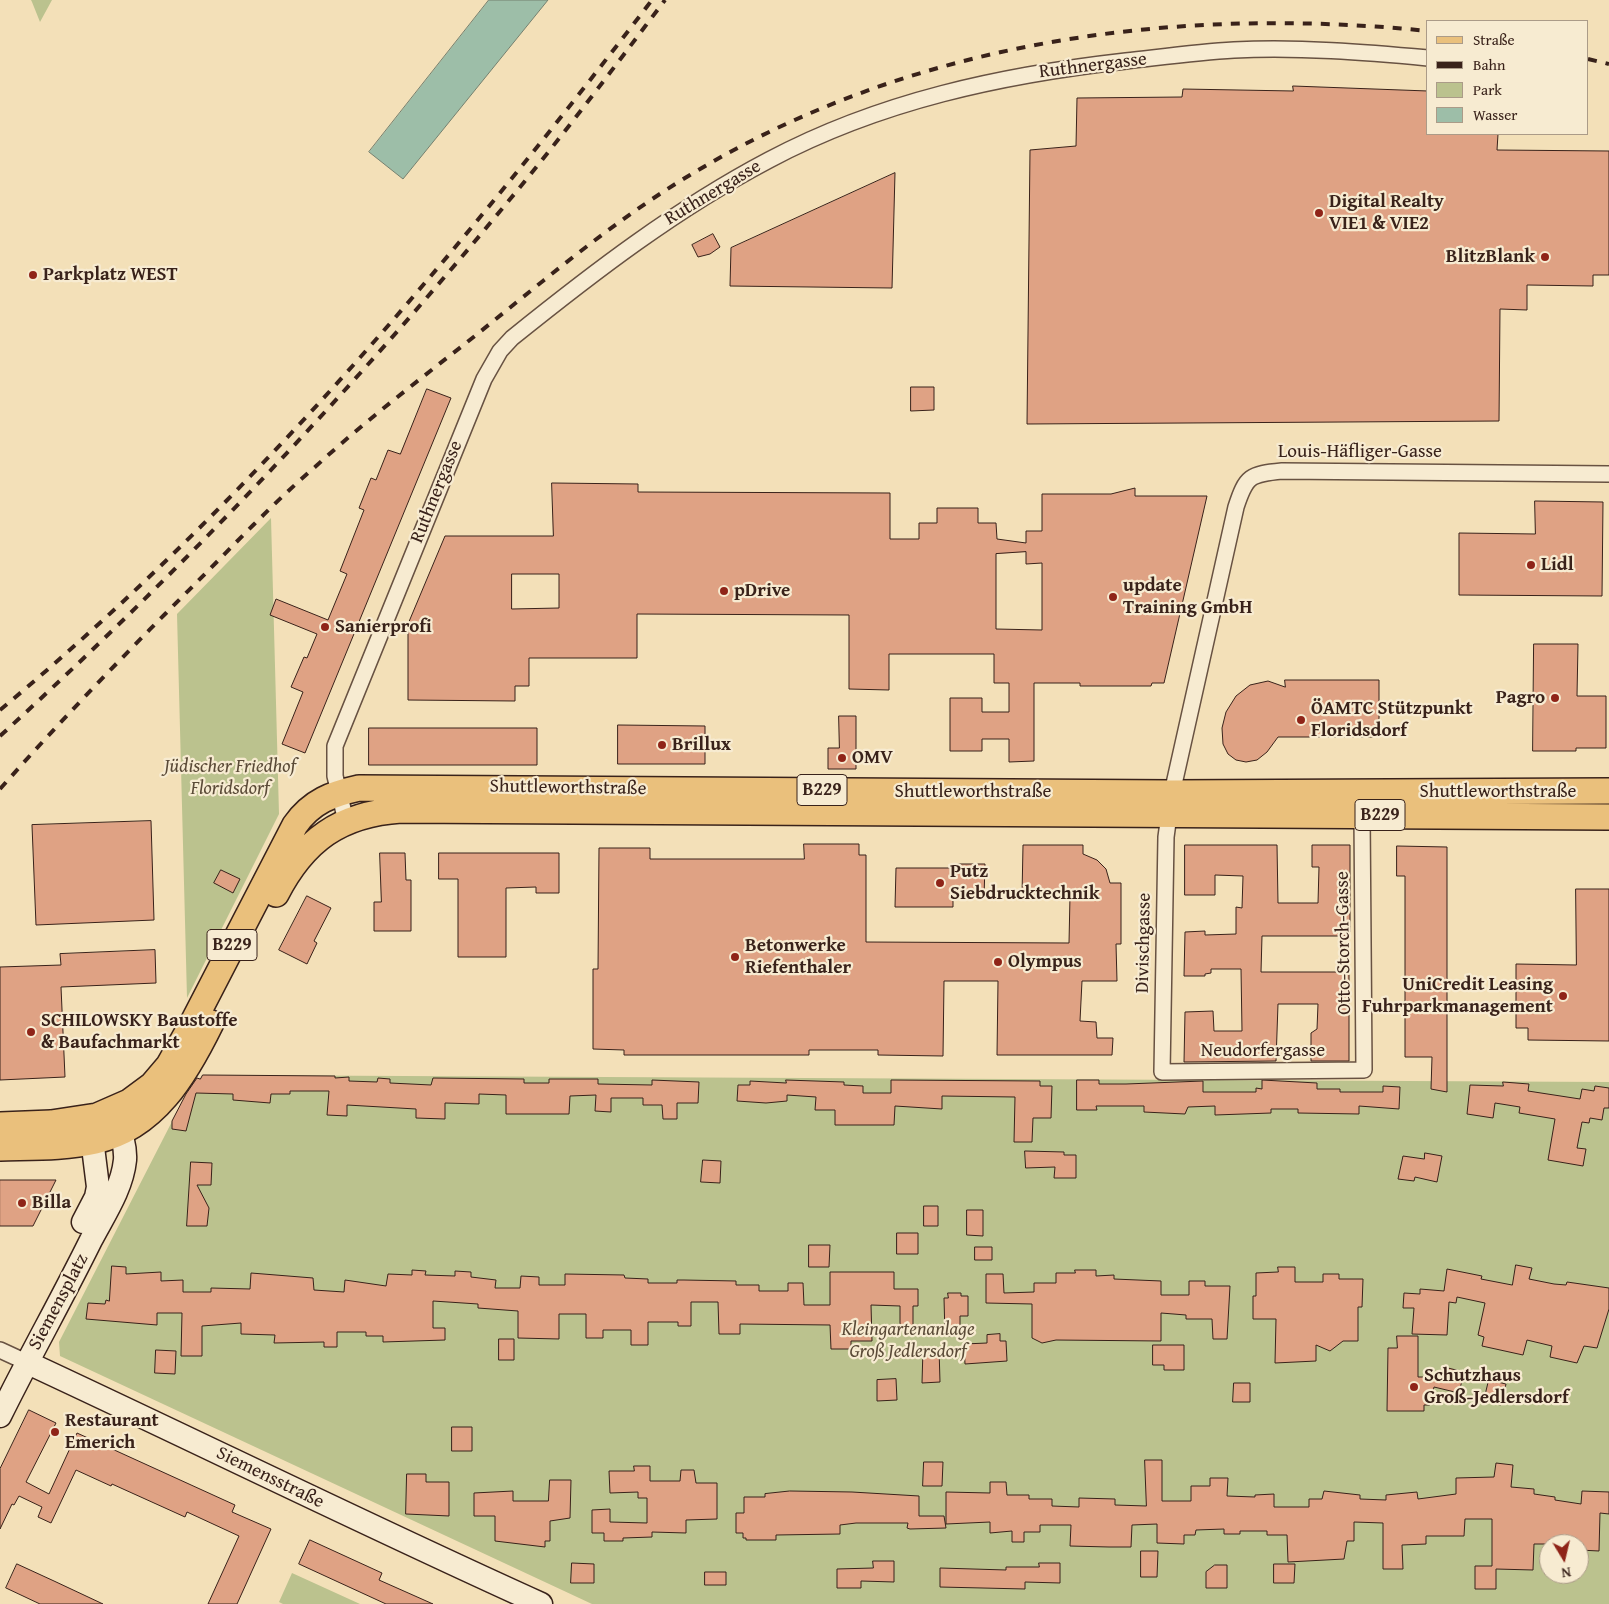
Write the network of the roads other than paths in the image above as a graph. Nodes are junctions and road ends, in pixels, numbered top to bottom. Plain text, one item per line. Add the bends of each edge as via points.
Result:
1 (1426, 58) edge
2 (1609, 474) edge
3 (338, 792) junction
4 (1609, 792) edge
5 (1170, 804) junction
6 (1362, 815) junction
7 (1609, 817) edge
8 (346, 822) junction
9 (1364, 1070) joint
10 (1162, 1072) joint
11 (117, 1122) junction
12 (0, 1125) edge
13 (91, 1130) junction
14 (0, 1148) edge
15 (0, 1350) edge
16 (26, 1362) junction
17 (0, 1416) edge
18 (541, 1604) edge

1 - 3 street, Ruthnergasse via 1338,51 1233,50 1017,76 932,96 874,114 771,158 688,206 638,240 512,338 490,366 335,746
2 - 5 street, Louis-Häfliger-Gasse via 1282,471 1250,478 1236,507
3 - 5 main road, Shuttleworthstraße / B229 via 368,787 429,787
3 - 8 street, Ruthnergasse
3 - 11 main road, B229 via 309,808 295,825 169,1065
4 - 5 main road, Shuttleworthstraße / B229
5 - 6 main road, Shuttleworthstraße / B229
5 - 8 main road, Shuttleworthstraße / B229 via 401,810 367,814
5 - 10 street, Divischgasse via 1166,850
6 - 7 main road, Shuttleworthstraße / B229
6 - 9 street, Otto-Storch-Gasse
8 - 11 main road, B229 via 316,840 298,858 283,881 188,1068 171,1092 152,1112
9 - 10 street, Neudorfergasse
11 - 13 main road, B229
11 - 16 main road, Siemensplatz via 125,1159 119,1184 44,1334
12 - 13 main road, B229
13 - 14 main road, B229
13 - 16 main road, Siemensplatz via 98,1192 28,1330
15 - 16 street, Siemensstraße
16 - 17 main road
16 - 18 main road, Siemensstraße

